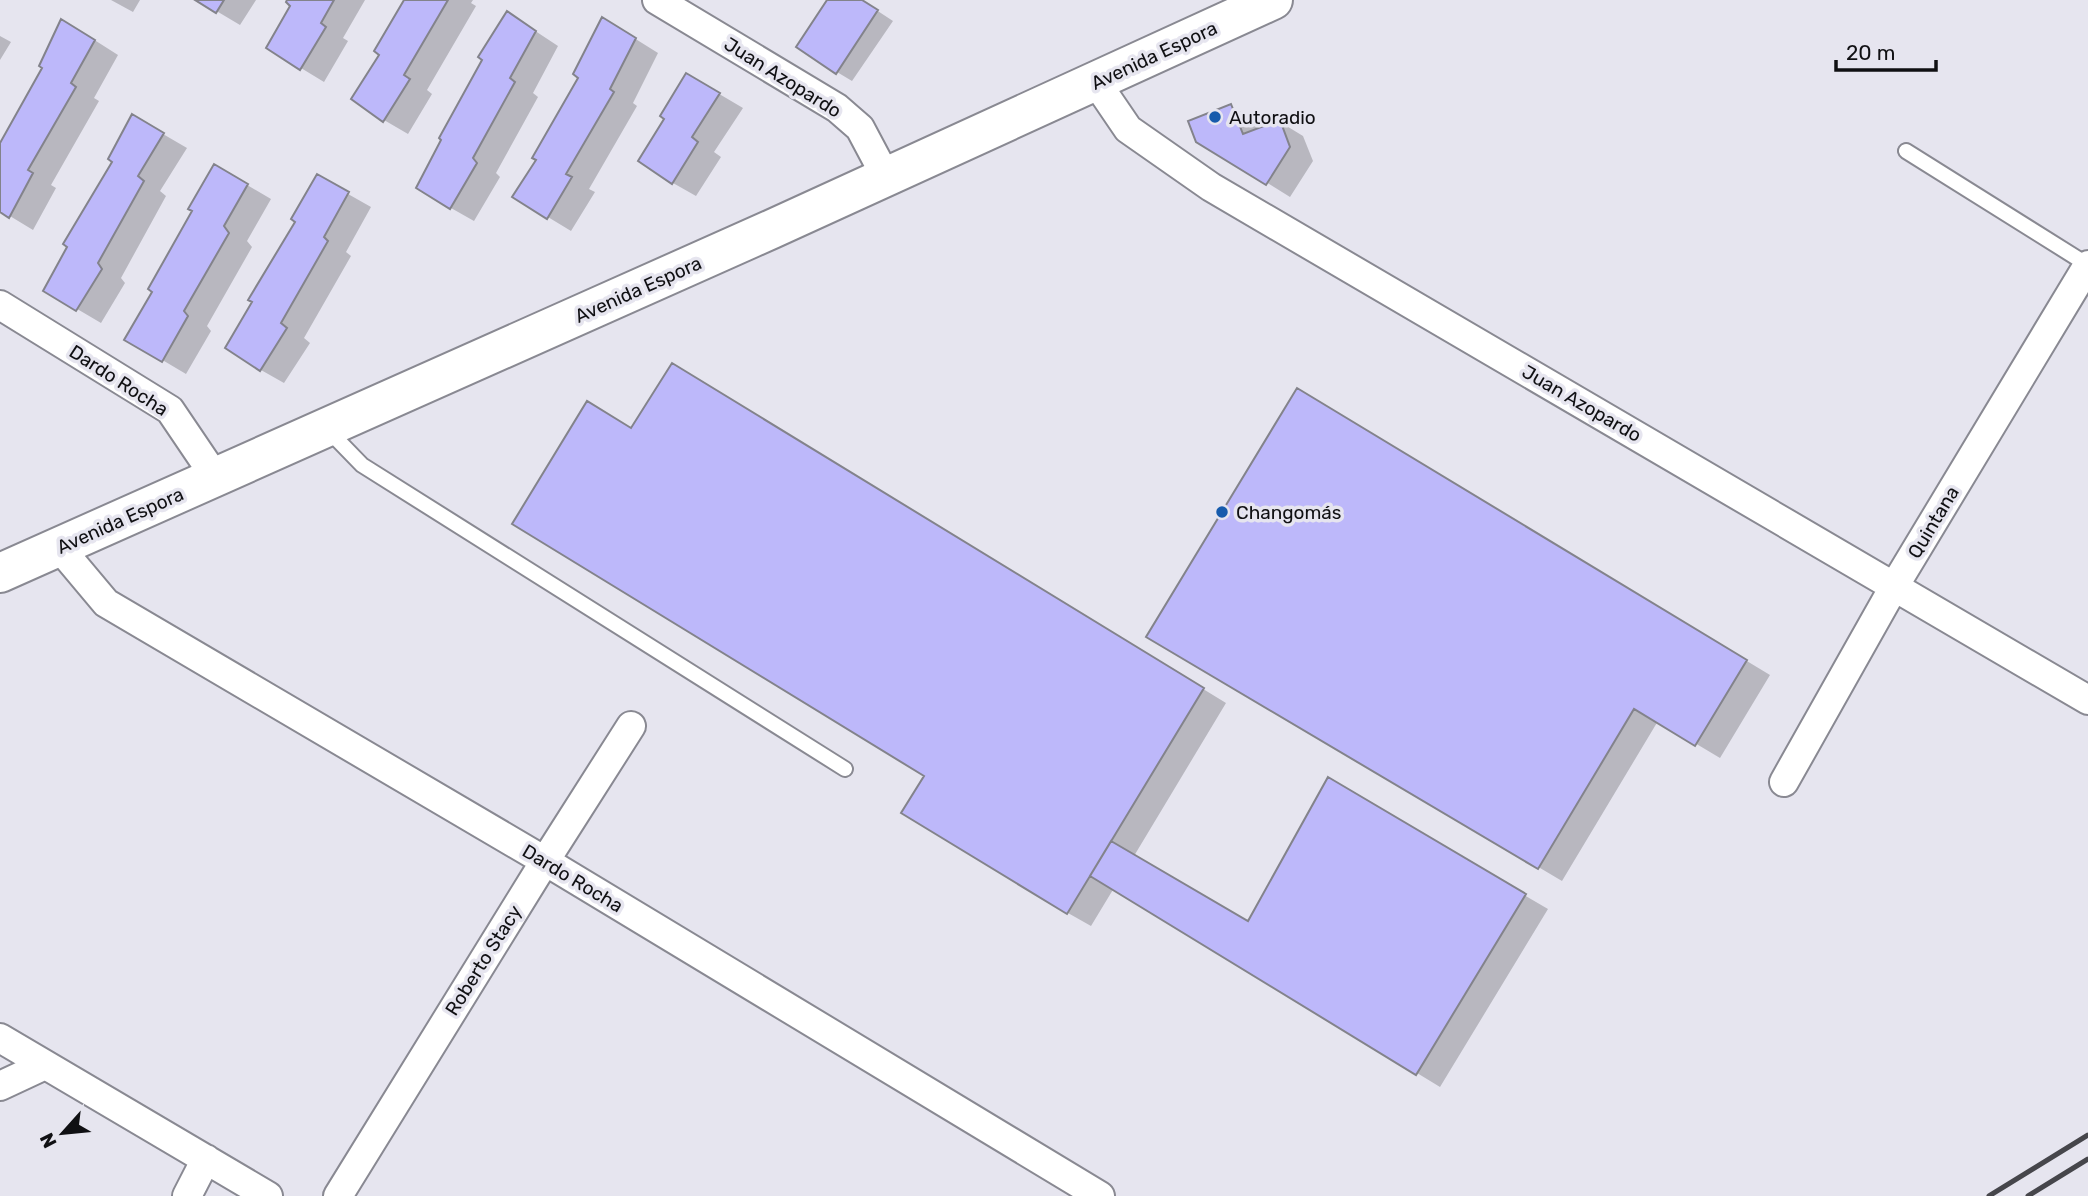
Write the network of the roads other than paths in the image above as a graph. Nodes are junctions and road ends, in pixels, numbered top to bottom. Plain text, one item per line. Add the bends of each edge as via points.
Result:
1 (657, 0) edge
2 (1273, 0) edge
3 (1096, 82) junction
4 (1906, 150) dead end
5 (886, 177) junction
6 (2088, 265) edge
7 (0, 305) edge
8 (327, 429) junction
9 (216, 478) junction
10 (59, 547) junction
11 (0, 573) edge
12 (1895, 585) junction
13 (2088, 700) edge
14 (631, 726) dead end
15 (845, 769) dead end
16 (1784, 782) dead end
17 (545, 861) junction
18 (0, 1038) edge
19 (44, 1065) junction
20 (0, 1086) edge
21 (205, 1159) junction
22 (187, 1196) edge
23 (268, 1196) edge
24 (338, 1196) edge
25 (1100, 1196) edge

1 - 5 street, Juan Azopardo via 836,108 860,128
2 - 3 main road, Avenida Espora
3 - 5 main road, Avenida Espora
3 - 12 street, Juan Azopardo via 1128,129 1211,187
4 - 6 lane
5 - 8 main road, Avenida Espora
6 - 12 street, Quintana
7 - 9 street, Dardo Rocha via 170,410
8 - 9 main road, Avenida Espora
8 - 15 lane via 362,465
9 - 10 main road, Avenida Espora
10 - 11 main road, Avenida Espora
10 - 17 street, Dardo Rocha via 106,603
12 - 13 street, Juan Azopardo
12 - 16 street, Quintana
14 - 17 street, Roberto Stacy
17 - 24 street, Roberto Stacy
17 - 25 street, Dardo Rocha
18 - 19 street
19 - 20 street
19 - 21 street
21 - 22 street
21 - 23 street

